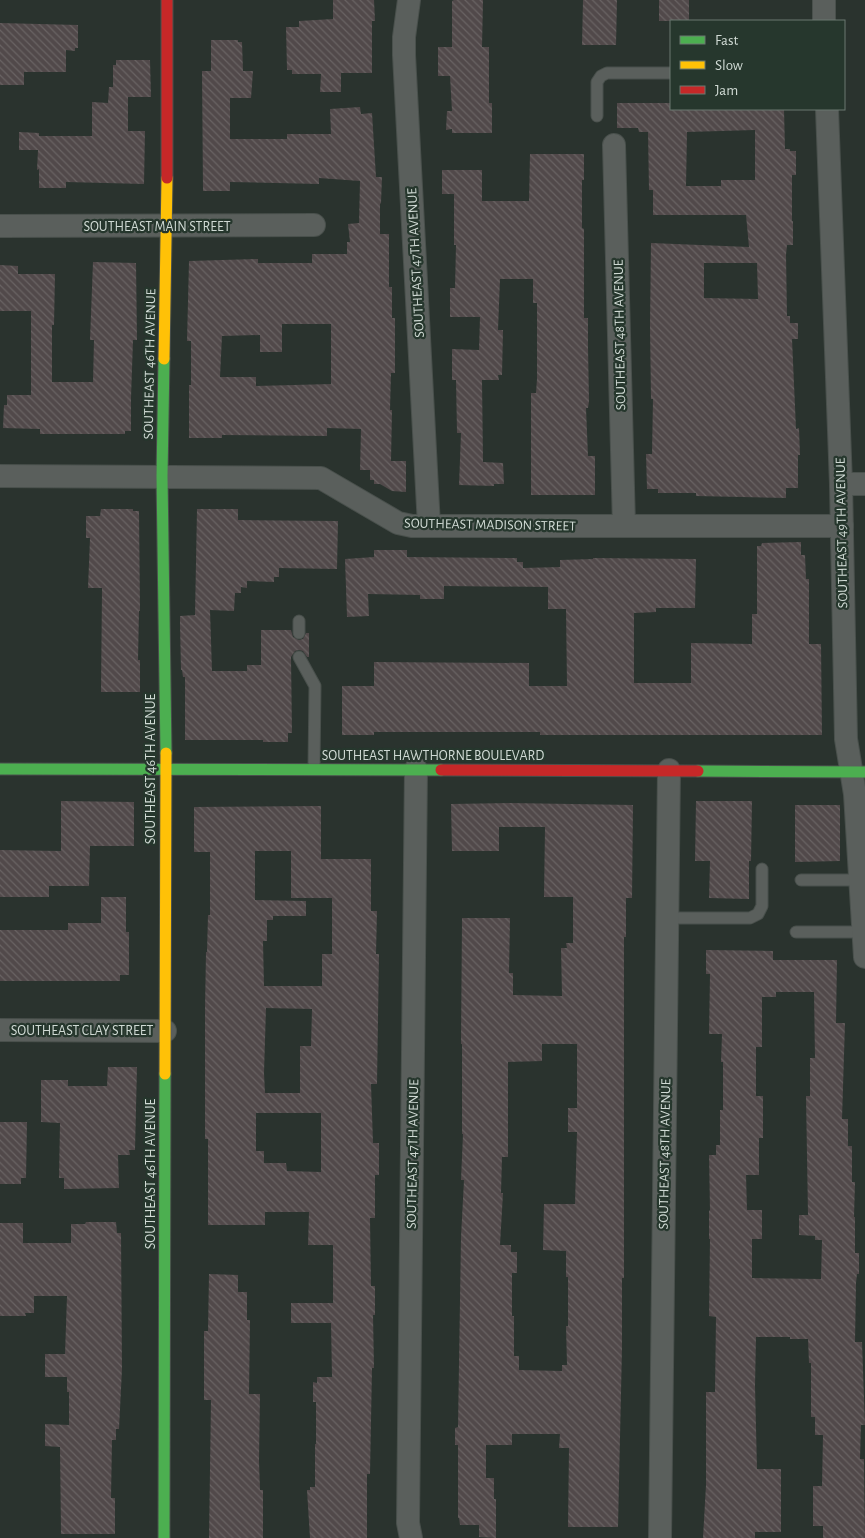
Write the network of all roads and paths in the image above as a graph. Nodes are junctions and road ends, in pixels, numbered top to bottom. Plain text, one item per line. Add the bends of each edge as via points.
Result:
1 (167, 0) edge
2 (409, 0) edge
3 (824, 0) edge
4 (824, 20) edge
5 (670, 73) edge
6 (828, 110) edge
7 (597, 116) dead end
8 (614, 144) dead end
9 (314, 225) dead end
10 (0, 226) edge
11 (167, 226) junction
12 (0, 476) edge
13 (162, 476) junction
14 (841, 484) junction
15 (865, 484) edge
16 (429, 526) junction
17 (624, 526) junction
18 (842, 526) junction
19 (298, 621) dead end
20 (299, 633) dead end
21 (299, 657) dead end
22 (0, 769) edge
23 (166, 769) junction
24 (314, 769) junction
25 (416, 769) junction
26 (669, 770) junction
27 (858, 772) edge
28 (762, 868) dead end
29 (801, 880) dead end
30 (861, 880) junction
31 (667, 918) junction
32 (796, 932) dead end
33 (864, 932) junction
34 (865, 957) edge
35 (0, 1030) edge
36 (165, 1031) junction
37 (164, 1538) edge
38 (411, 1538) edge
39 (660, 1538) edge

1 - 11 street, SOUTHEAST 46TH AVENUE
2 - 16 street, SOUTHEAST 47TH AVENUE via 404,55
3 - 4 street
5 - 7 lane via 607,73 601,76 597,82
6 - 14 street, SOUTHEAST 49TH AVENUE
8 - 17 street, SOUTHEAST 48TH AVENUE
9 - 11 street, SOUTHEAST MAIN STREET
10 - 11 street, SOUTHEAST MAIN STREET
11 - 13 street, SOUTHEAST 46TH AVENUE
12 - 13 street, SOUTHEAST MADISON STREET
13 - 16 street, SOUTHEAST MADISON STREET via 321,478 398,523
13 - 23 street, SOUTHEAST 46TH AVENUE
14 - 15 street
14 - 18 street, SOUTHEAST 49TH AVENUE
16 - 17 street, SOUTHEAST MADISON STREET
17 - 18 street, SOUTHEAST MADISON STREET
18 - 27 street, SOUTHEAST 49TH AVENUE via 846,739
19 - 20 lane
21 - 24 lane via 315,686
22 - 23 street, SOUTHEAST HAWTHORNE BOULEVARD
23 - 24 street, SOUTHEAST HAWTHORNE BOULEVARD
23 - 36 street, SOUTHEAST 46TH AVENUE
24 - 25 street, SOUTHEAST HAWTHORNE BOULEVARD
25 - 26 street, SOUTHEAST HAWTHORNE BOULEVARD
25 - 38 street, SOUTHEAST 47TH AVENUE via 408,1523
26 - 27 street, SOUTHEAST HAWTHORNE BOULEVARD
26 - 31 street, SOUTHEAST 48TH AVENUE
27 - 30 street, SOUTHEAST 49TH AVENUE via 855,794
28 - 31 lane via 762,906 758,914 750,918
29 - 30 lane
30 - 33 street, SOUTHEAST 49TH AVENUE
31 - 39 street, SOUTHEAST 48TH AVENUE
32 - 33 lane
33 - 34 street, SOUTHEAST 49TH AVENUE
35 - 36 street, SOUTHEAST CLAY STREET
36 - 37 street, SOUTHEAST 46TH AVENUE

